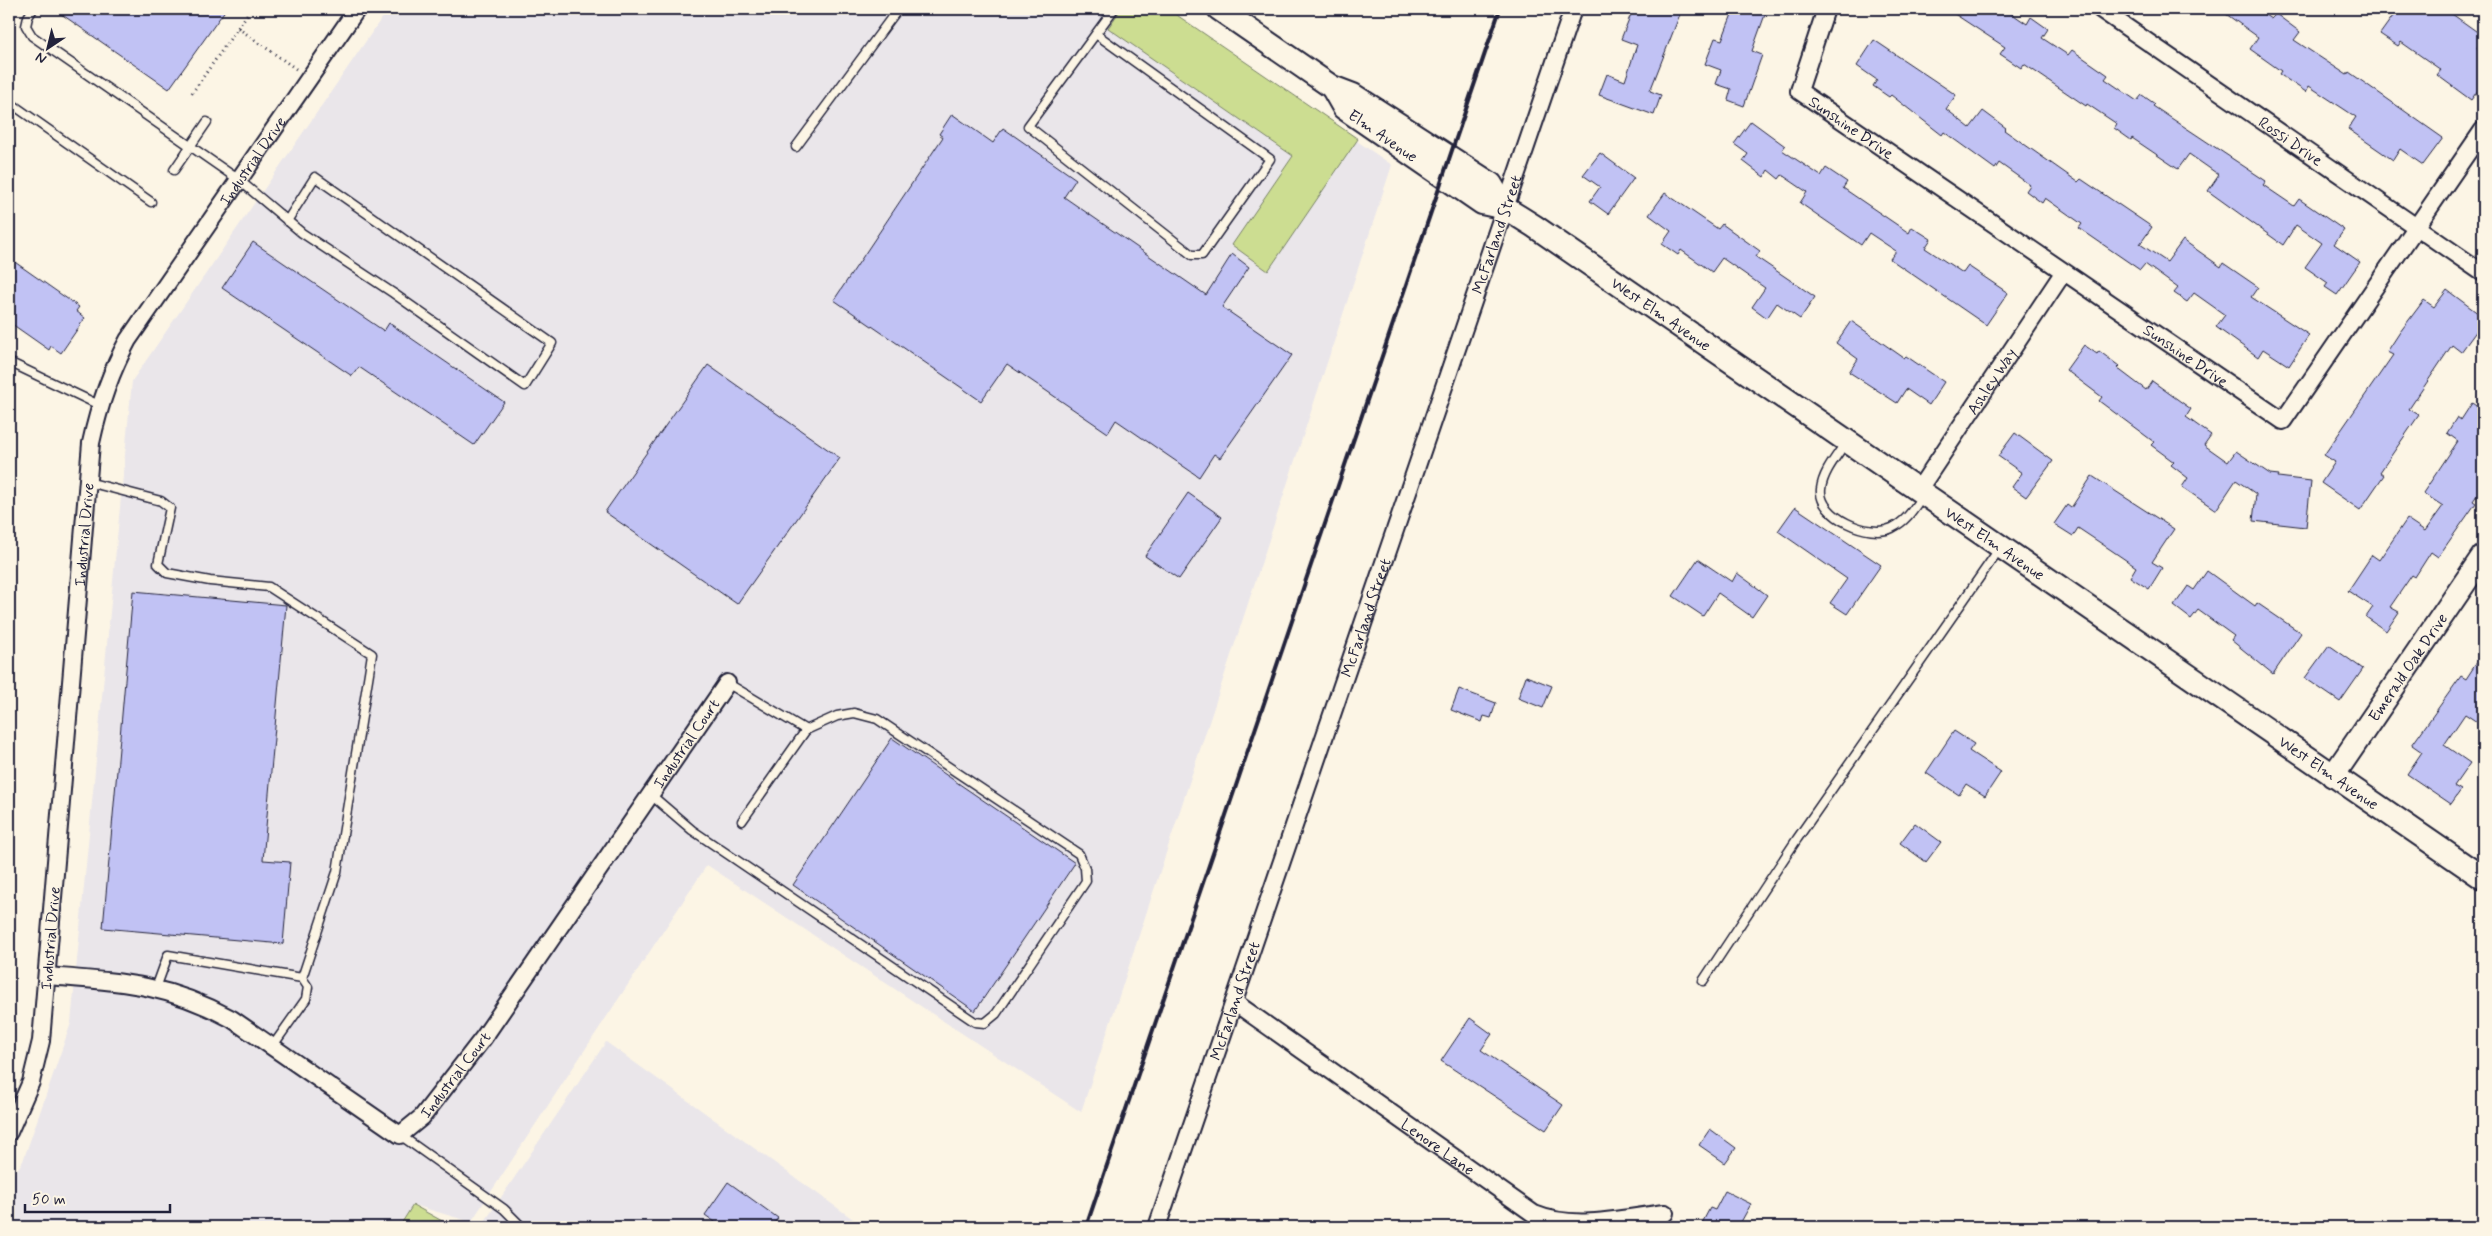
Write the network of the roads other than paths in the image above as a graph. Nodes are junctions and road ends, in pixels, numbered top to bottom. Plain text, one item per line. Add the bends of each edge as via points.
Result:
1 (34, 9) edge
2 (357, 9) edge
3 (898, 9) edge
4 (1114, 9) edge
5 (1219, 9) edge
6 (1573, 9) edge
7 (1826, 9) edge
8 (2100, 9) edge
9 (1096, 34) junction
10 (9, 102) edge
11 (207, 122) dead end
12 (2483, 130) edge
13 (190, 146) junction
14 (796, 147) dead end
15 (1446, 167) joint
16 (174, 170) dead end
17 (238, 180) junction
18 (151, 202) dead end
19 (1505, 208) junction
20 (287, 221) junction
21 (2416, 226) junction
22 (2063, 273) junction
23 (2483, 273) edge
24 (9, 362) edge
25 (99, 405) junction
26 (1847, 440) junction
27 (88, 482) junction
28 (1922, 491) junction
29 (2001, 546) junction
30 (2483, 556) edge
31 (727, 683) joint
32 (806, 730) junction
33 (2333, 776) junction
34 (650, 794) junction
35 (742, 821) dead end
36 (2483, 878) edge
37 (47, 976) junction
38 (302, 978) junction
39 (1703, 981) dead end
40 (156, 988) junction
41 (1234, 1002) junction
42 (272, 1047) junction
43 (9, 1132) edge
44 (400, 1135) junction
45 (1665, 1214) dead end
46 (522, 1227) edge
47 (1157, 1227) edge

1 - 13 lane via 26,26 32,36
2 - 17 street, Industrial Drive
3 - 14 lane
4 - 9 lane
5 - 15 street, Elm Avenue via 1332,87 1353,95
6 - 19 street, McFarland Street
7 - 22 street, Sunshine Drive via 1799,91
8 - 21 street, Rossi Drive
9 - 9 lane via 1028,126 1192,254 1202,255 1270,159
10 - 18 lane
11 - 13 lane
12 - 21 street, Sunshine Drive
13 - 16 lane
13 - 17 lane
15 - 19 street, West Elm Avenue via 1491,184
17 - 20 lane
17 - 25 street, Industrial Drive via 128,340 112,369
19 - 26 street, West Elm Avenue
19 - 41 street, McFarland Street
20 - 20 lane via 525,386 552,344 314,177
21 - 22 street, Sunshine Drive via 2282,421
21 - 23 street, Rossi Drive
22 - 28 street, Ashley Way
24 - 25 lane
25 - 27 street, Industrial Drive
26 - 28 street, West Elm Avenue
26 - 28 lane via 1824,476 1820,491 1827,508 1842,520 1877,532 1891,529 1906,520
27 - 37 street, Industrial Drive
27 - 38 lane via 160,501 170,508 158,564 167,573 269,587 372,654 337,872
28 - 29 street, West Elm Avenue
29 - 33 street, West Elm Avenue
29 - 39 lane via 1797,839
30 - 33 street, Emerald Oak Drive
31 - 32 lane
31 - 34 street, Industrial Court
32 - 34 lane via 838,716 854,713 877,719 1079,854 1086,881 996,1014 985,1023 975,1022 692,830
32 - 35 lane
33 - 36 street, West Elm Avenue
34 - 44 street, Industrial Court via 484,1037 422,1117
37 - 40 street via 135,983
37 - 43 street, Industrial Drive via 41,1041 31,1082
38 - 40 lane via 168,955
38 - 42 lane via 308,987 306,999
40 - 42 street via 204,1004
41 - 45 street, Lenore Lane via 1534,1214 1571,1224
41 - 47 street, McFarland Street
42 - 44 street
44 - 46 lane via 504,1209

